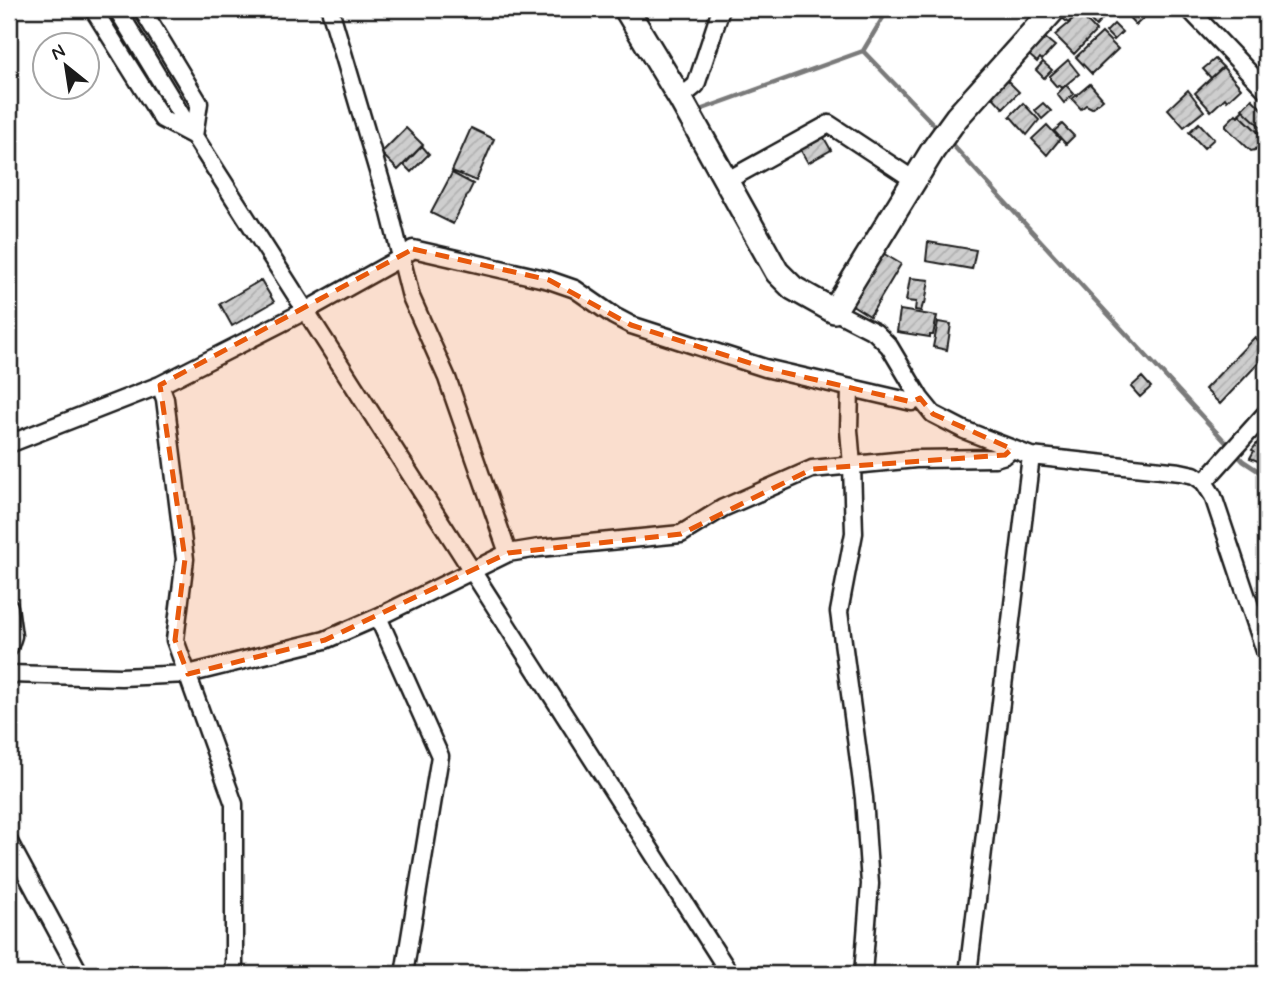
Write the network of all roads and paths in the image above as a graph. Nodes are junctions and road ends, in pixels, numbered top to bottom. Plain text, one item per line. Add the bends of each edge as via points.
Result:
1 (93, 9) edge
2 (117, 9) edge
3 (142, 9) edge
4 (330, 9) edge
5 (626, 9) edge
6 (721, 9) edge
7 (1054, 9) edge
8 (1189, 9) edge
9 (1266, 90) edge
10 (680, 98) junction
11 (194, 136) junction
12 (914, 180) junction
13 (726, 181) junction
14 (402, 257) junction
15 (307, 310) junction
16 (834, 311) junction
17 (160, 385) junction
18 (850, 389) junction
19 (920, 398) junction
20 (1266, 413) edge
21 (9, 444) edge
22 (1012, 449) junction
23 (1031, 456) junction
24 (852, 465) junction
25 (1203, 482) junction
26 (508, 553) junction
27 (473, 572) junction
28 (9, 607) edge
29 (378, 617) junction
30 (9, 648) edge
31 (1266, 654) edge
32 (9, 674) edge
33 (188, 674) junction
34 (9, 842) edge
35 (79, 974) edge
36 (234, 974) edge
37 (404, 974) edge
38 (730, 974) edge
39 (863, 974) edge
40 (968, 974) edge

1 - 11 street via 162,119
2 - 11 street
3 - 11 street via 199,103
4 - 14 street
5 - 10 street
6 - 10 street via 696,85
7 - 12 street via 944,135
8 - 9 street
10 - 13 street
11 - 15 street
12 - 13 street via 829,124
12 - 16 street
13 - 16 street via 777,272 793,288
14 - 15 street
14 - 18 street via 413,248 549,280 575,289 631,325 765,368
14 - 26 street via 411,297 447,379
15 - 17 street
15 - 27 street
16 - 19 street via 875,332 889,346
17 - 21 street
17 - 33 street via 185,559 175,640
18 - 19 street via 912,402
18 - 24 street
19 - 22 street via 933,414
20 - 25 street
22 - 23 street
22 - 24 street via 995,458 916,458
23 - 25 street via 1180,472
23 - 40 street
24 - 26 street via 812,470 723,509 681,534
24 - 39 street via 854,533 839,612 870,884
25 - 31 street via 1213,496
26 - 27 street
27 - 29 street
27 - 38 street
28 - 30 street via 13,636
29 - 33 street via 325,640
29 - 37 street via 440,756
32 - 33 street
33 - 36 street via 234,804
34 - 35 street

